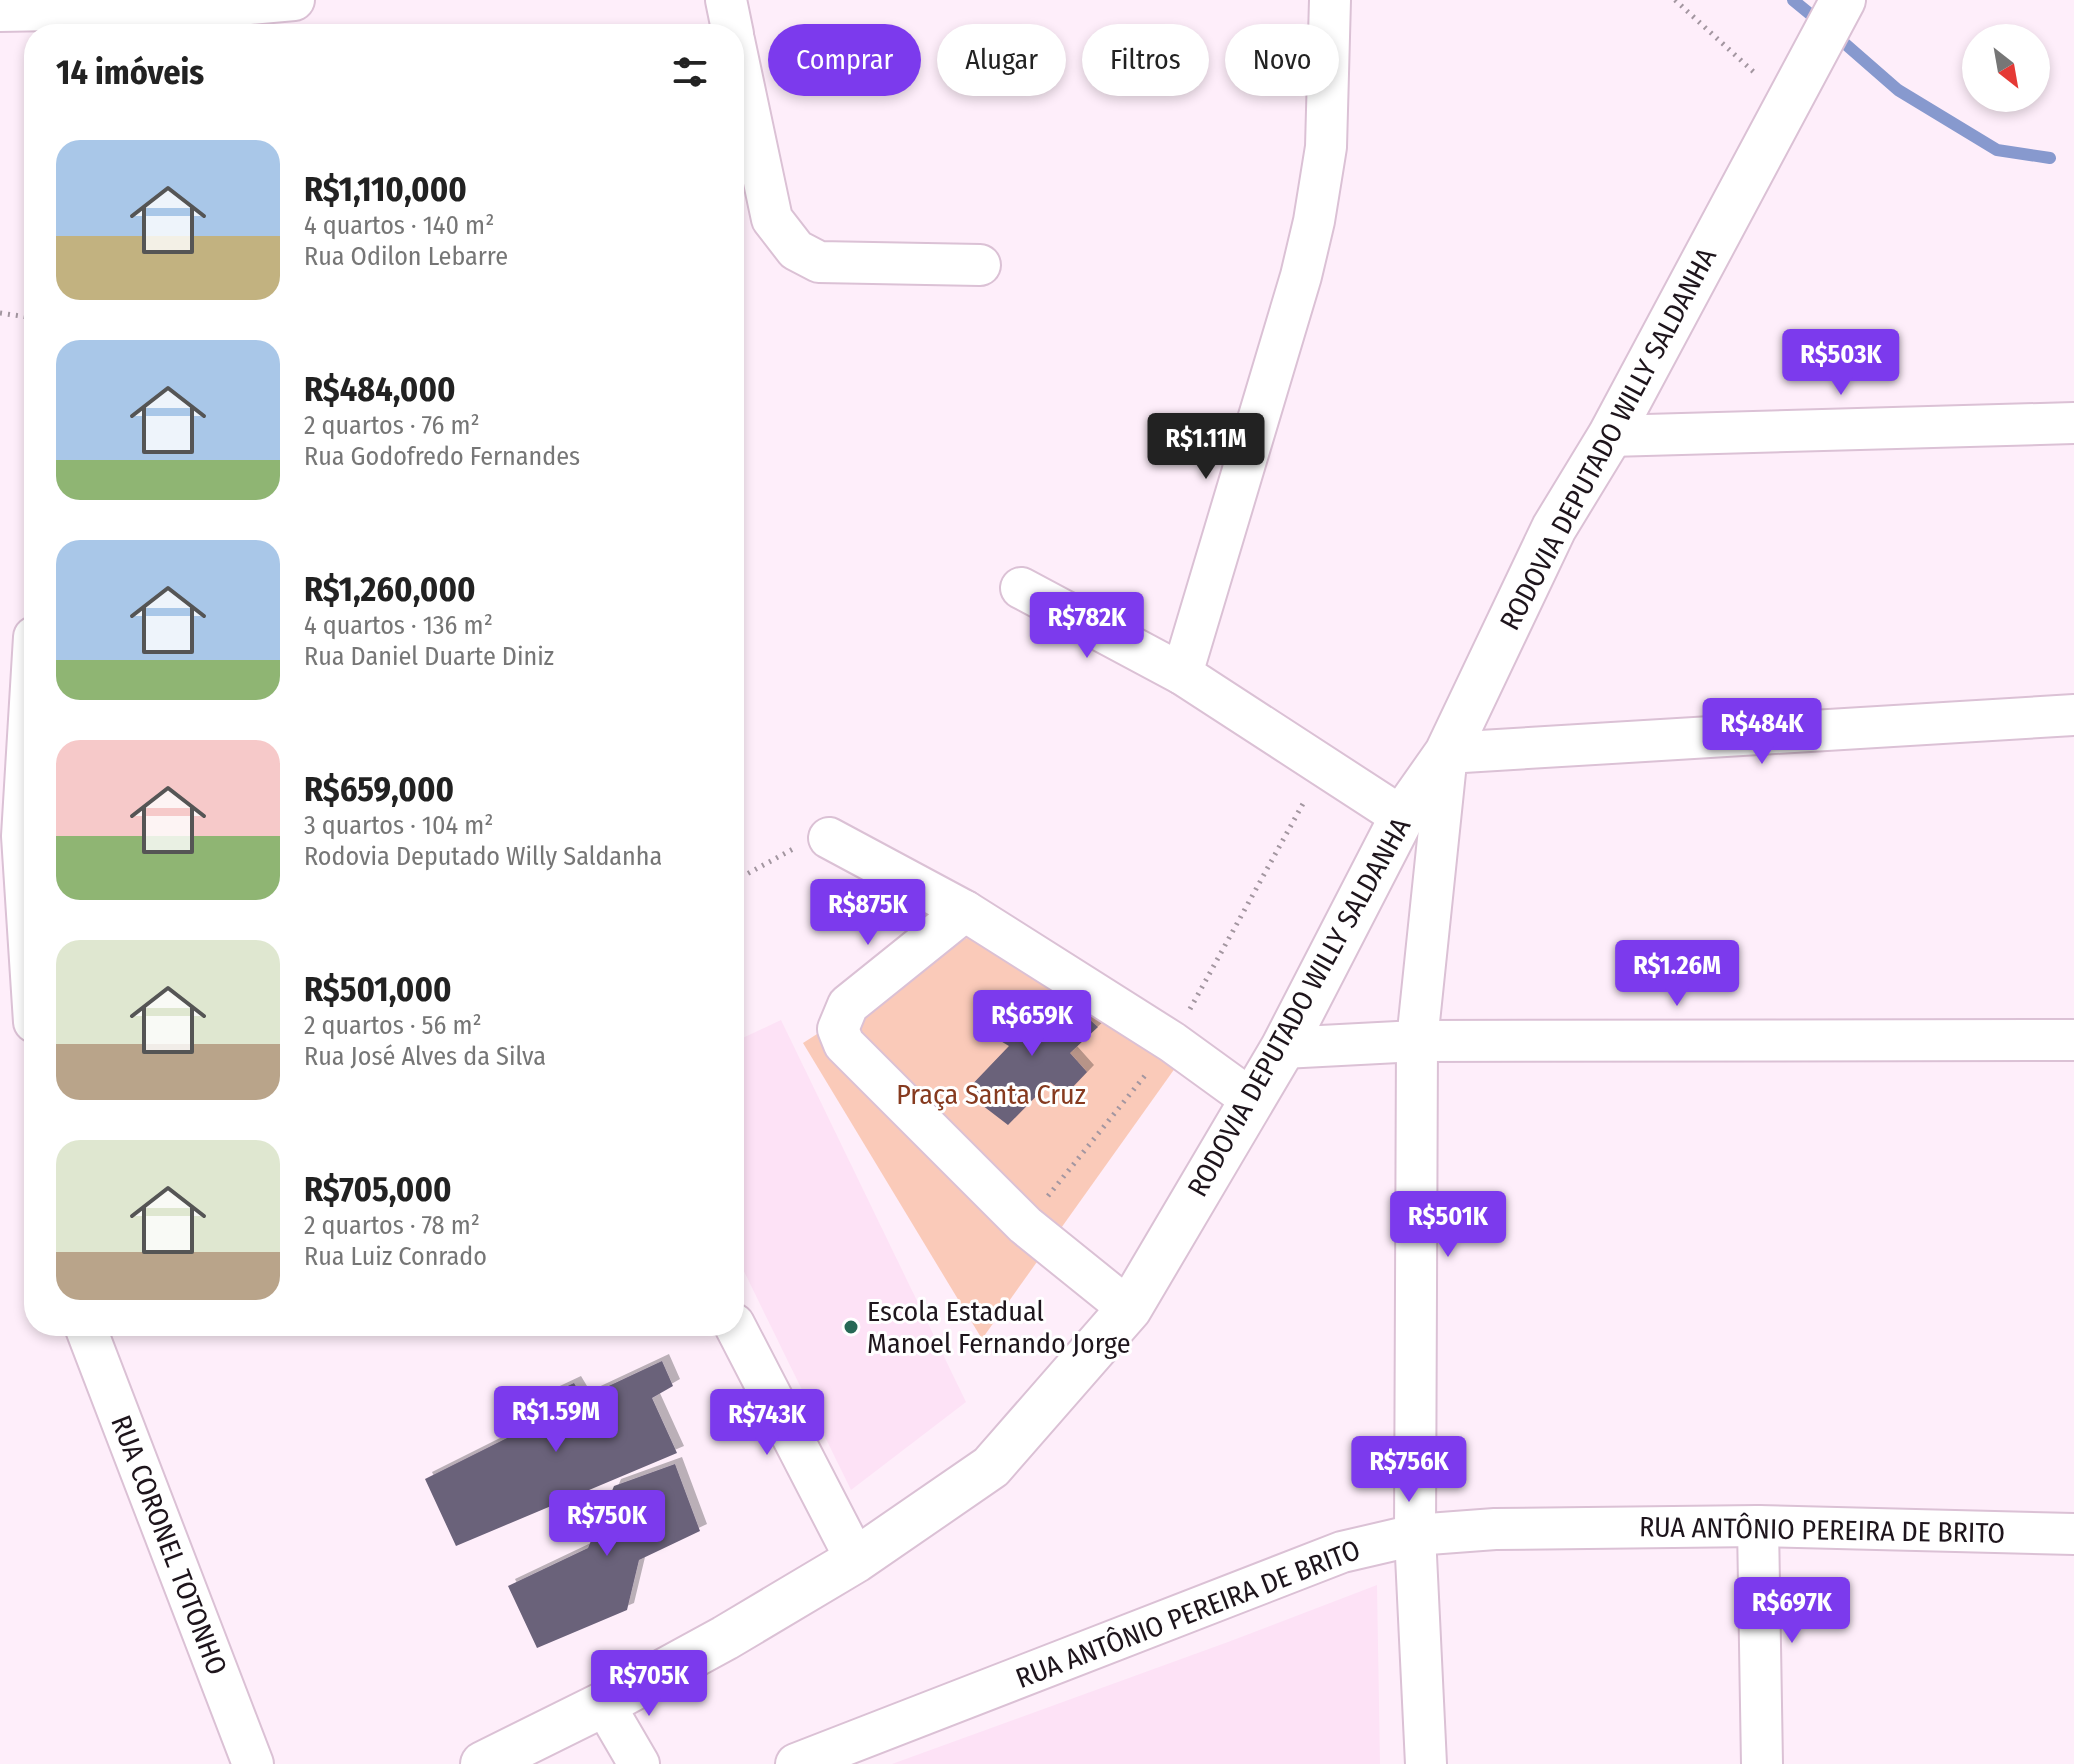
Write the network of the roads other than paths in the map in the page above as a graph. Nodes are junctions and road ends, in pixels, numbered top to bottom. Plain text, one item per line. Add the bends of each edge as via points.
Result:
1 (294, 0) edge
2 (726, 0) edge
3 (1330, 0) edge
4 (1843, 0) edge
5 (0, 11) edge
6 (218, 14) edge
7 (69, 22) edge
8 (731, 24) edge
9 (744, 87) edge
10 (980, 265) dead end
11 (2074, 423) edge
12 (1610, 436) junction
13 (1021, 588) dead end
14 (1182, 674) junction
15 (2074, 715) edge
16 (1447, 753) junction
17 (1402, 817) junction
18 (829, 838) road end
19 (965, 911) junction
20 (2074, 1040) edge
21 (1417, 1041) junction
22 (1283, 1048) junction
23 (1252, 1100) junction
24 (1129, 1309) junction
25 (89, 1336) edge
26 (740, 1336) edge
27 (1758, 1526) junction
28 (2074, 1534) edge
29 (1415, 1535) junction
30 (856, 1560) junction
31 (604, 1704) junction
32 (253, 1764) edge
33 (483, 1764) edge
34 (639, 1764) edge
35 (796, 1764) edge
36 (1426, 1764) edge
37 (1762, 1764) edge

1 - 6 street
2 - 8 street
3 - 14 street via 1326,147 1314,221
4 - 12 main road, RODOVIA DEPUTADO WILLY SALDANHA
5 - 7 street
6 - 7 street
9 - 10 street via 772,219 796,250 819,262
11 - 12 street
12 - 16 main road, RODOVIA DEPUTADO WILLY SALDANHA via 1554,528
13 - 14 street
14 - 17 street
15 - 16 street
16 - 17 main road, RODOVIA DEPUTADO WILLY SALDANHA
16 - 21 street
17 - 22 main road, RODOVIA DEPUTADO WILLY SALDANHA
18 - 19 street
19 - 23 street via 1172,1042
19 - 24 street via 848,1005 838,1029 844,1044 1025,1225
20 - 21 street
21 - 22 street
21 - 29 street
22 - 23 main road, RODOVIA DEPUTADO WILLY SALDANHA
23 - 24 main road, RODOVIA DEPUTADO WILLY SALDANHA
24 - 30 main road, RODOVIA DEPUTADO WILLY SALDANHA via 991,1467
25 - 32 street, RUA CORONEL TOTONHO
26 - 30 street
27 - 28 street, RUA ANTÔNIO PEREIRA DE BRITO
27 - 29 street, RUA ANTÔNIO PEREIRA DE BRITO
27 - 37 street
29 - 35 street, RUA ANTÔNIO PEREIRA DE BRITO via 1342,1552
29 - 36 street
30 - 31 main road, RODOVIA DEPUTADO WILLY SALDANHA
31 - 33 main road, RODOVIA DEPUTADO WILLY SALDANHA
31 - 34 street

